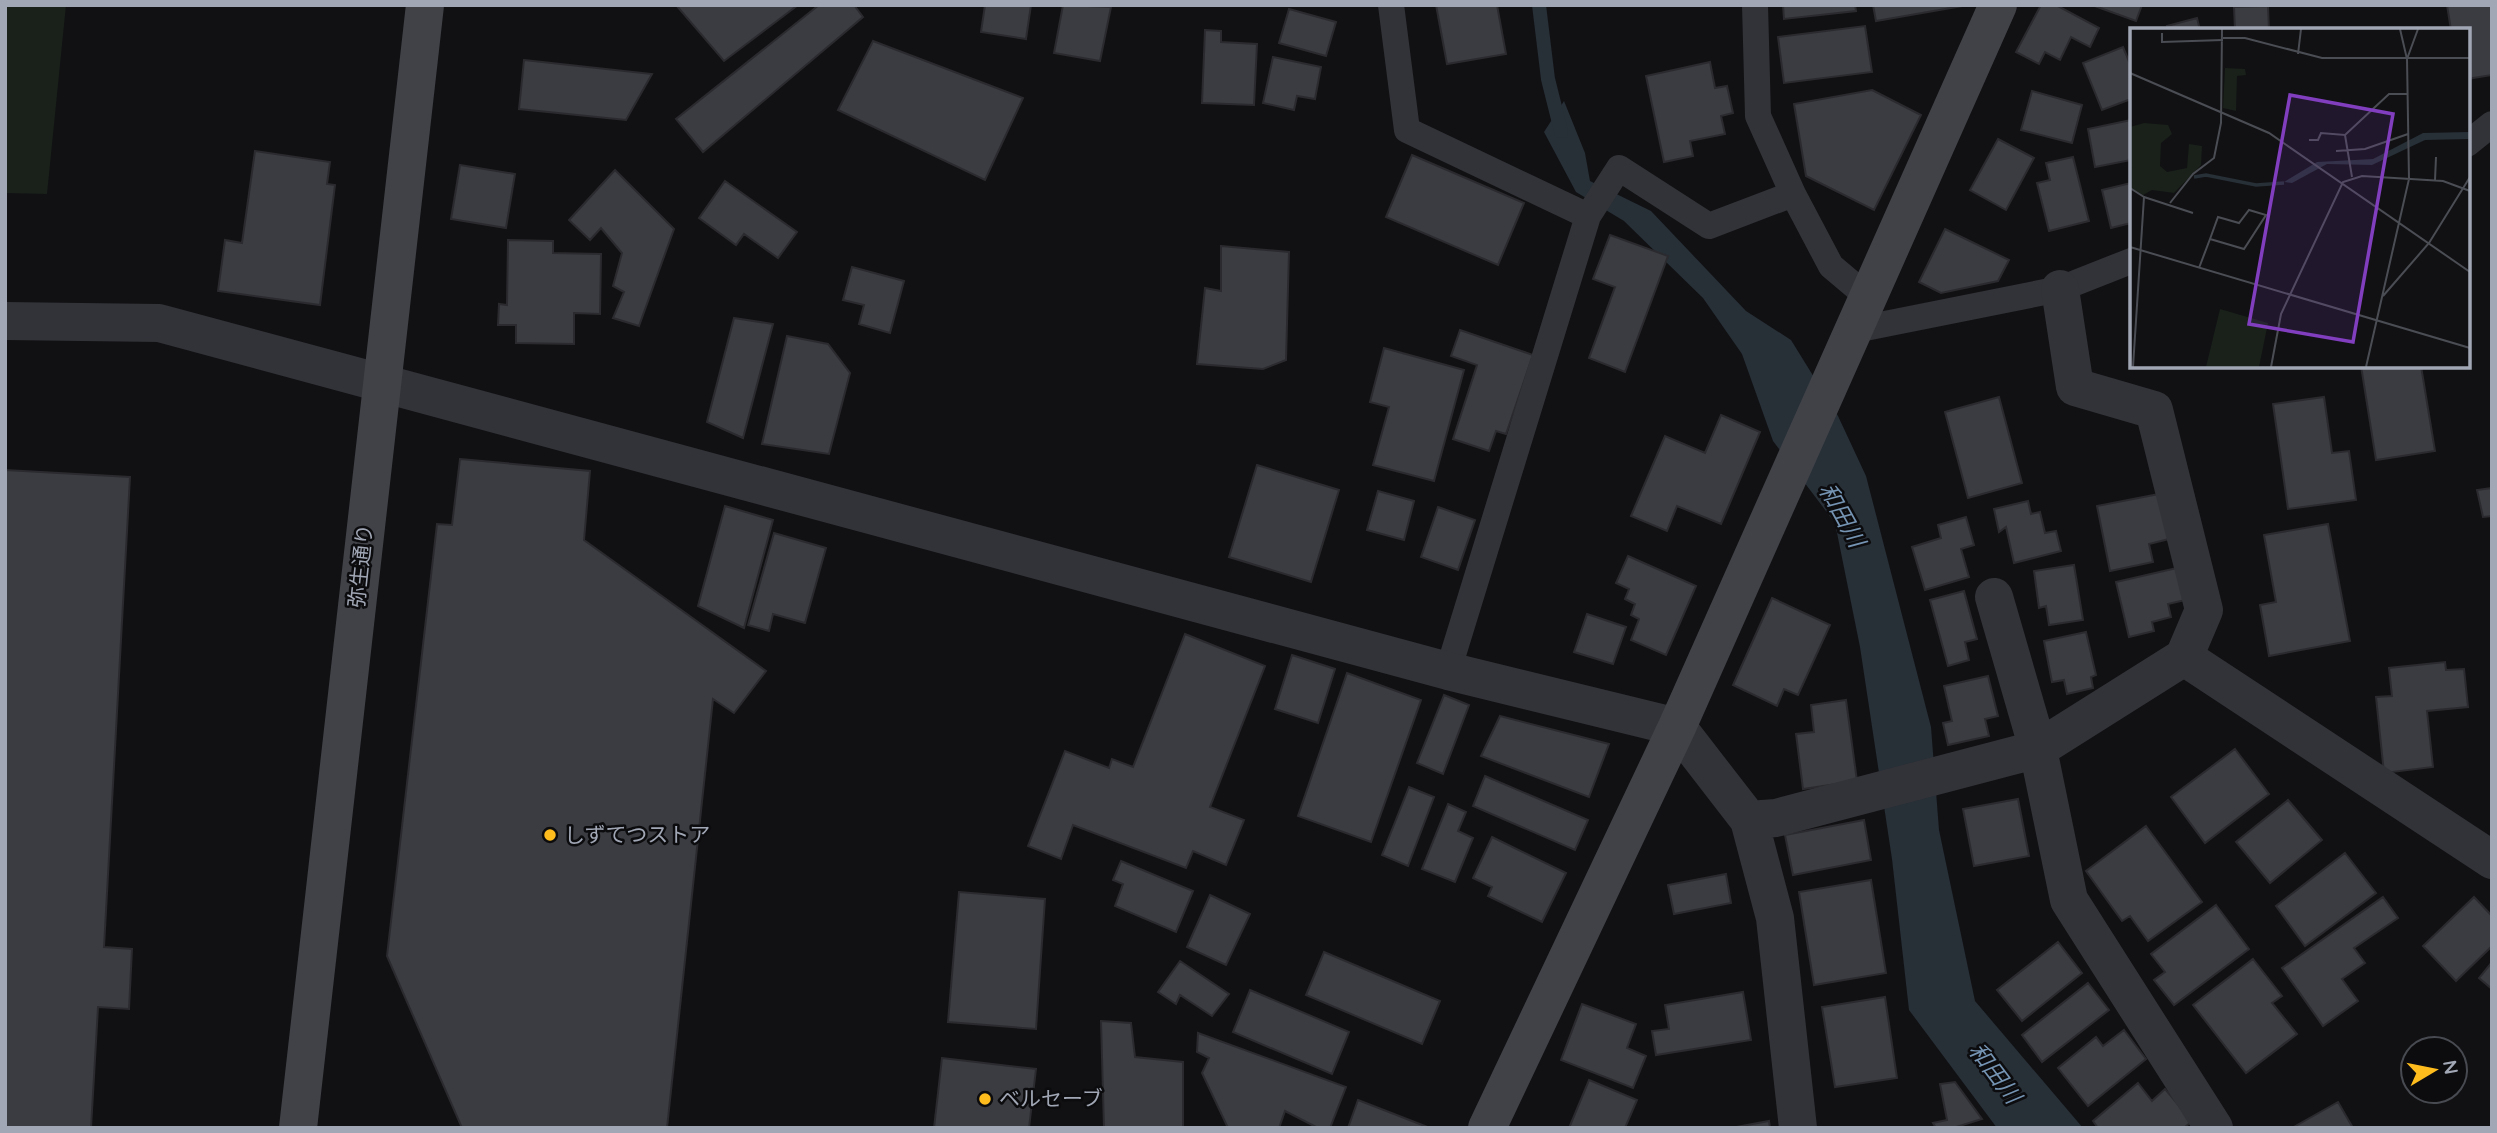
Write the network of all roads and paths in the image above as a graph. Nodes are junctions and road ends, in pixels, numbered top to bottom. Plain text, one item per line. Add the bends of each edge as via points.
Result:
1 (425, 5) edge
2 (1391, 5) edge
3 (1755, 5) edge
4 (1998, 5) edge
5 (2492, 124) edge
6 (2469, 142) edge
7 (1793, 194) junction
8 (1590, 214) junction
9 (2130, 261) edge
10 (2060, 289) junction
11 (5, 321) edge
12 (1855, 331) junction
13 (382, 381) junction
14 (1994, 597) dead end
15 (2184, 657) junction
16 (1448, 671) junction
17 (1676, 727) junction
18 (2038, 748) junction
19 (1749, 820) junction
20 (2492, 860) edge
21 (298, 1128) edge
22 (1487, 1128) edge
23 (1798, 1128) edge
24 (2214, 1128) edge

1 - 13 street, 弥生通り
2 - 8 lane via 1406,130
3 - 7 lane via 1758,116
4 - 12 street
5 - 6 lane
7 - 8 lane via 1709,226 1619,168
7 - 12 lane via 1831,265
8 - 16 lane
9 - 10 lane
10 - 12 lane
10 - 15 street via 2076,387 2154,410 2204,610
11 - 13 street via 159,323
12 - 17 street
13 - 16 street
13 - 21 street, 弥生通り
14 - 18 street
15 - 18 street
15 - 20 street
16 - 17 street
17 - 19 street
17 - 22 street
18 - 19 street via 1776,818
18 - 24 street via 2069,900
19 - 23 street via 1775,918

